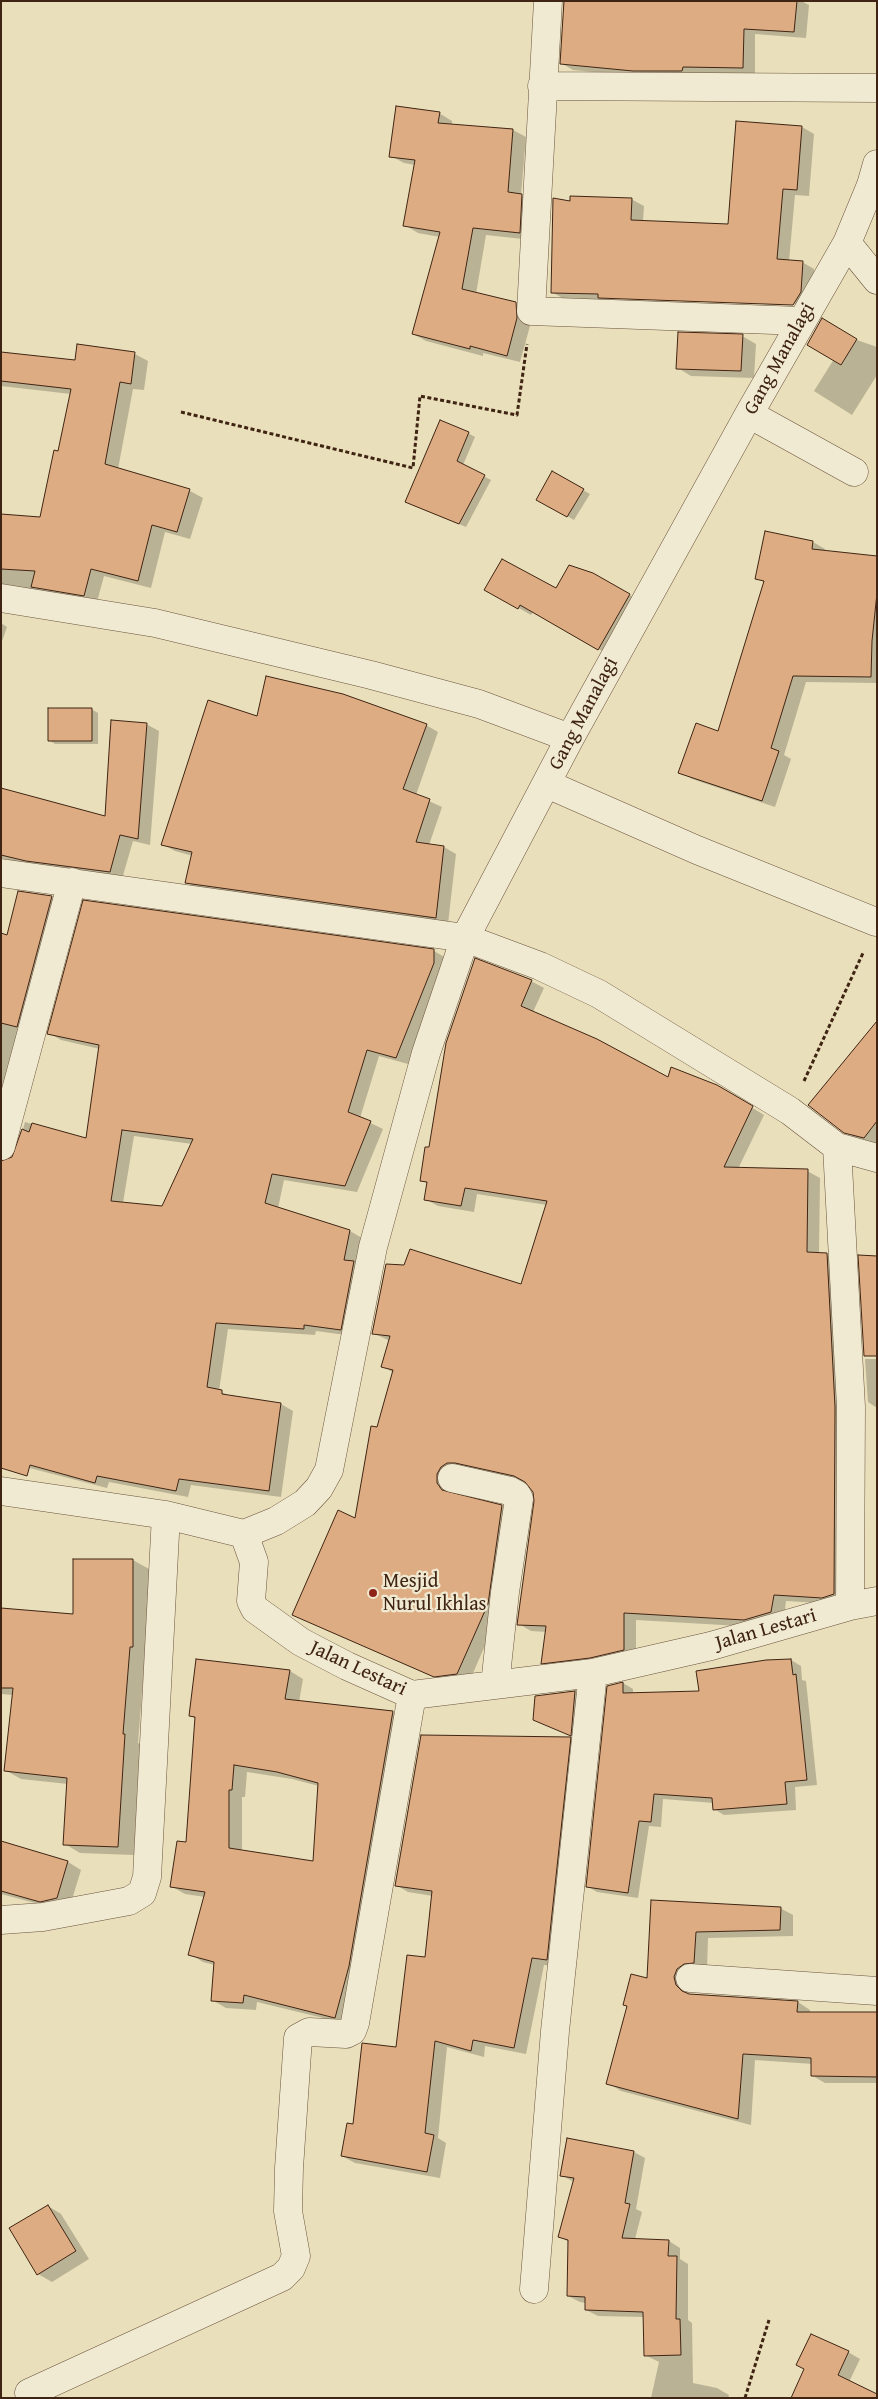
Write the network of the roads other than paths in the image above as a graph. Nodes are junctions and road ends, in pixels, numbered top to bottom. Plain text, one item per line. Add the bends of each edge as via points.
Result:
1 (548, 1) edge
2 (542, 86) junction
3 (877, 88) edge
4 (877, 164) edge
5 (847, 243) junction
6 (877, 280) edge
7 (801, 321) junction
8 (749, 414) junction
9 (854, 472) dead end
10 (1, 598) edge
11 (570, 738) junction
12 (546, 784) junction
13 (1, 873) edge
14 (72, 882) junction
15 (876, 922) edge
16 (465, 938) junction
17 (1, 1146) edge
18 (837, 1147) junction
19 (877, 1158) edge
20 (452, 1478) dead end
21 (1, 1491) edge
22 (166, 1516) junction
23 (244, 1534) junction
24 (877, 1601) edge
25 (850, 1606) junction
26 (593, 1673) junction
27 (495, 1685) junction
28 (412, 1695) junction
29 (1, 1920) edge
30 (690, 1978) dead end
31 (877, 1991) edge
32 (534, 2289) dead end
33 (29, 2393) dead end

1 - 2 street
2 - 3 street
2 - 7 street via 531,311
4 - 5 street, Gang Manalagi
5 - 6 street
5 - 7 street, Gang Manalagi
7 - 8 street, Gang Manalagi
8 - 9 street
8 - 11 street, Gang Manalagi
10 - 11 street via 155,623 352,670 479,704
11 - 12 street, Gang Manalagi
12 - 15 street via 697,850
12 - 16 street, Gang Manalagi
13 - 14 street
14 - 16 street
14 - 17 street
16 - 18 street via 540,966 600,994 790,1111
16 - 23 street, Gang Manalagi via 426,1054 373,1247 330,1470 305,1503
18 - 19 street
18 - 25 street via 851,1407
20 - 27 street via 518,1494
21 - 22 street
22 - 23 street
22 - 29 street via 147,1877 142,1893 129,1901 43,1917
23 - 28 street, Jalan Lestari via 254,1562 251,1601 255,1609 301,1642
24 - 25 street, Jalan Lestari
25 - 26 street, Jalan Lestari via 710,1646
26 - 27 street, Jalan Lestari
26 - 32 street via 555,2031
27 - 28 street, Jalan Lestari
28 - 33 street via 355,2023 352,2031 346,2034 309,2032 298,2038 289,2168 288,2211 296,2256 291,2268 282,2277
30 - 31 street

